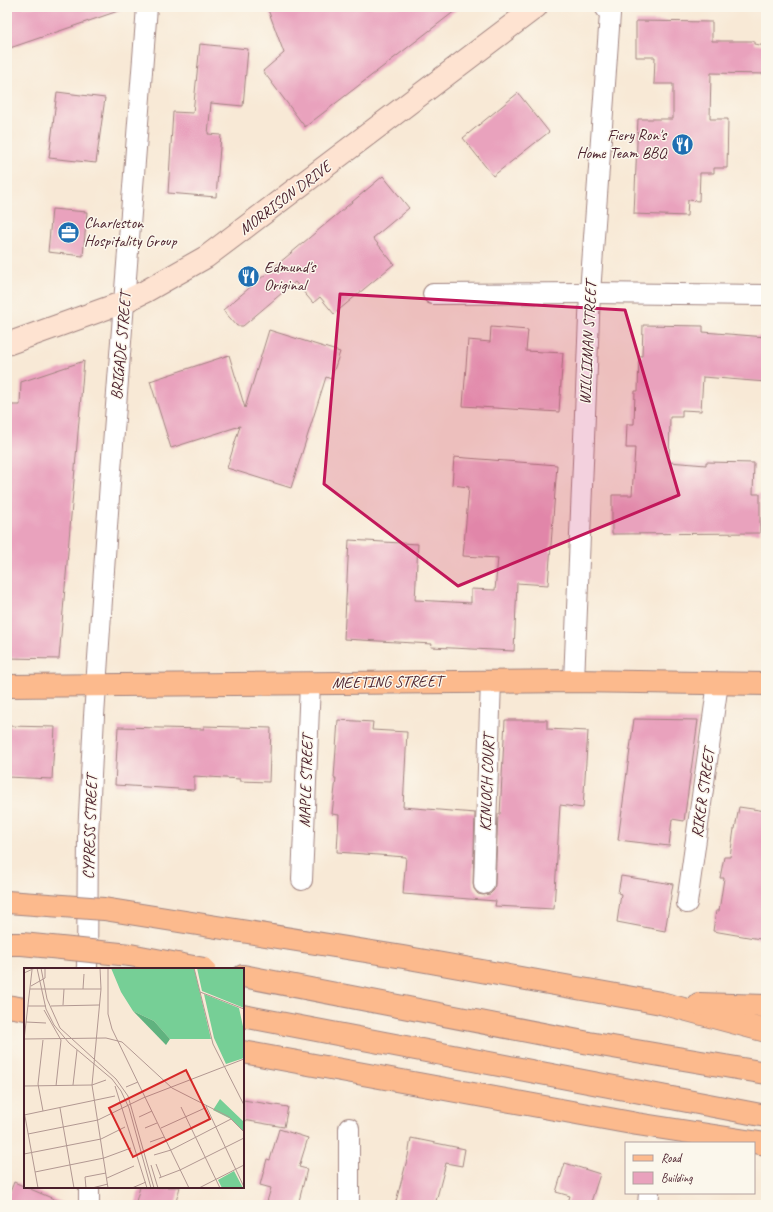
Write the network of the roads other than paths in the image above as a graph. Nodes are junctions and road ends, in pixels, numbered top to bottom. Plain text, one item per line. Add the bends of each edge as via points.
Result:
1 (147, 7) edge
2 (536, 7) edge
3 (605, 7) edge
4 (590, 293) junction
5 (433, 294) dead end
6 (766, 295) edge
7 (124, 302) junction
8 (7, 344) edge
9 (491, 681) junction
10 (574, 681) junction
11 (310, 683) junction
12 (718, 683) junction
13 (766, 684) edge
14 (7, 686) edge
15 (96, 686) junction
16 (302, 880) dead end
17 (484, 884) dead end
18 (7, 902) edge
19 (687, 903) dead end
20 (7, 944) edge
21 (87, 968) edge
22 (199, 968) edge
23 (244, 976) edge
24 (661, 1003) junction
25 (7, 1006) edge
26 (766, 1006) edge
27 (24, 1009) edge
28 (244, 1016) edge
29 (766, 1031) edge
30 (244, 1052) edge
31 (766, 1073) edge
32 (766, 1116) edge
33 (349, 1128) dead end
34 (753, 1142) edge
35 (755, 1142) edge
36 (766, 1144) edge
37 (89, 1188) edge
38 (649, 1194) edge
39 (89, 1205) edge
40 (349, 1205) edge
41 (648, 1205) edge

1 - 7 street, BRIGADE STREET
2 - 7 main road, MORRISON DRIVE via 206,257
3 - 4 street, WILLIIMAN STREET via 610,14
4 - 5 street
4 - 6 street
4 - 10 street, WILLIIMAN STREET
7 - 8 main road, MORRISON DRIVE
7 - 15 street, BRIGADE STREET
9 - 10 main road, MEETING STREET
9 - 11 main road, MEETING STREET
9 - 17 street, KINLOCH COURT
10 - 12 main road, MEETING STREET
11 - 15 main road, MEETING STREET
11 - 16 street, MAPLE STREET
12 - 13 main road, MEETING STREET
12 - 19 street, RIKER STREET
14 - 15 main road, MEETING STREET
15 - 21 street, CYPRESS STREET via 88,835
18 - 24 main road, bridge via 104,909 403,957
20 - 22 main road, bridge via 130,954
23 - 31 main road via 589,1043
24 - 26 main road
24 - 29 main road
25 - 27 main road
28 - 32 main road
30 - 34 main road via 637,1124
33 - 40 street
35 - 36 main road
37 - 39 street
38 - 41 street

